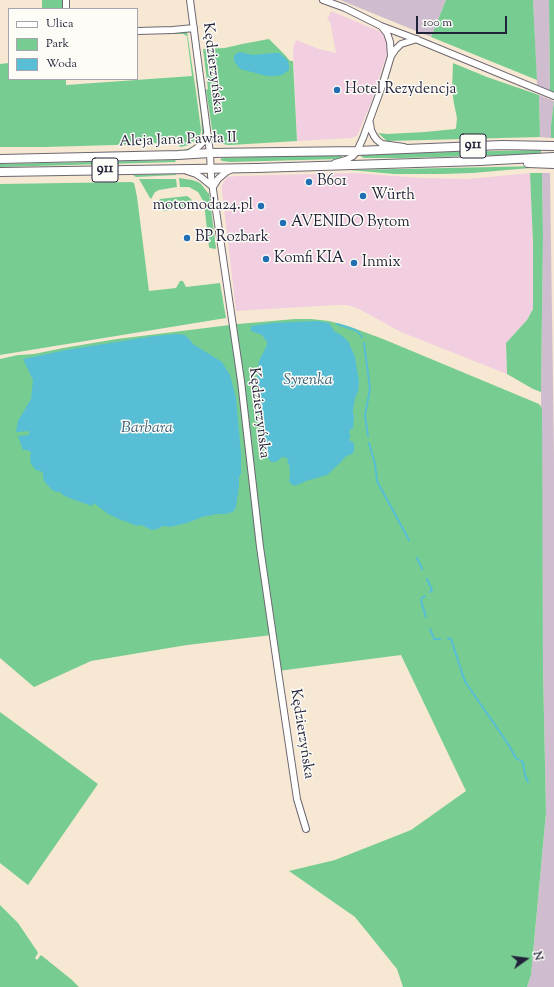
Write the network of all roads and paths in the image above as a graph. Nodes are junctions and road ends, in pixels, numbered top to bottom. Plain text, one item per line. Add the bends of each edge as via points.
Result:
1 (190, 0) edge
2 (324, 0) edge
3 (381, 26) junction
4 (194, 28) junction
5 (138, 32) edge
6 (417, 39) junction
7 (391, 56) junction
8 (554, 96) edge
9 (370, 122) junction
10 (207, 134) junction
11 (554, 141) edge
12 (532, 145) junction
13 (554, 146) edge
14 (414, 149) junction
15 (357, 151) junction
16 (210, 153) junction
17 (186, 155) junction
18 (554, 157) edge
19 (0, 159) edge
20 (479, 161) junction
21 (554, 164) edge
22 (318, 165) junction
23 (211, 168) junction
24 (234, 168) junction
25 (181, 169) junction
26 (0, 172) edge
27 (213, 187) junction
28 (306, 829) dead end

1 - 4 street, Kędzierzyńska
2 - 3 street
3 - 6 street
3 - 7 street via 390,42
4 - 5 street
4 - 10 street, Kędzierzyńska
6 - 7 street via 401,44
6 - 8 street
7 - 9 street
9 - 14 street via 374,136 382,144
9 - 15 street
10 - 16 street, Kędzierzyńska
10 - 17 street via 202,143
11 - 12 main road
12 - 13 main road, 911
12 - 14 main road, 911
14 - 15 main road, 911
15 - 16 main road, Aleja Jana Pawła II / 911
15 - 22 street via 346,160
16 - 17 main road, Aleja Jana Pawła II / 911
16 - 23 street, Kędzierzyńska
17 - 19 main road, Aleja Jana Pawła II / 911
18 - 20 main road, 911
20 - 21 main road
20 - 22 main road, 911
22 - 24 main road, Aleja Jana Pawła II / 911
23 - 24 main road, Aleja Jana Pawła II / 911
23 - 25 main road, Aleja Jana Pawła II / 911
23 - 27 street, Kędzierzyńska
24 - 27 street via 218,179
25 - 26 main road, Aleja Jana Pawła II / 911
25 - 27 street via 196,174
27 - 28 street, Kędzierzyńska via 241,381 275,656 298,799

